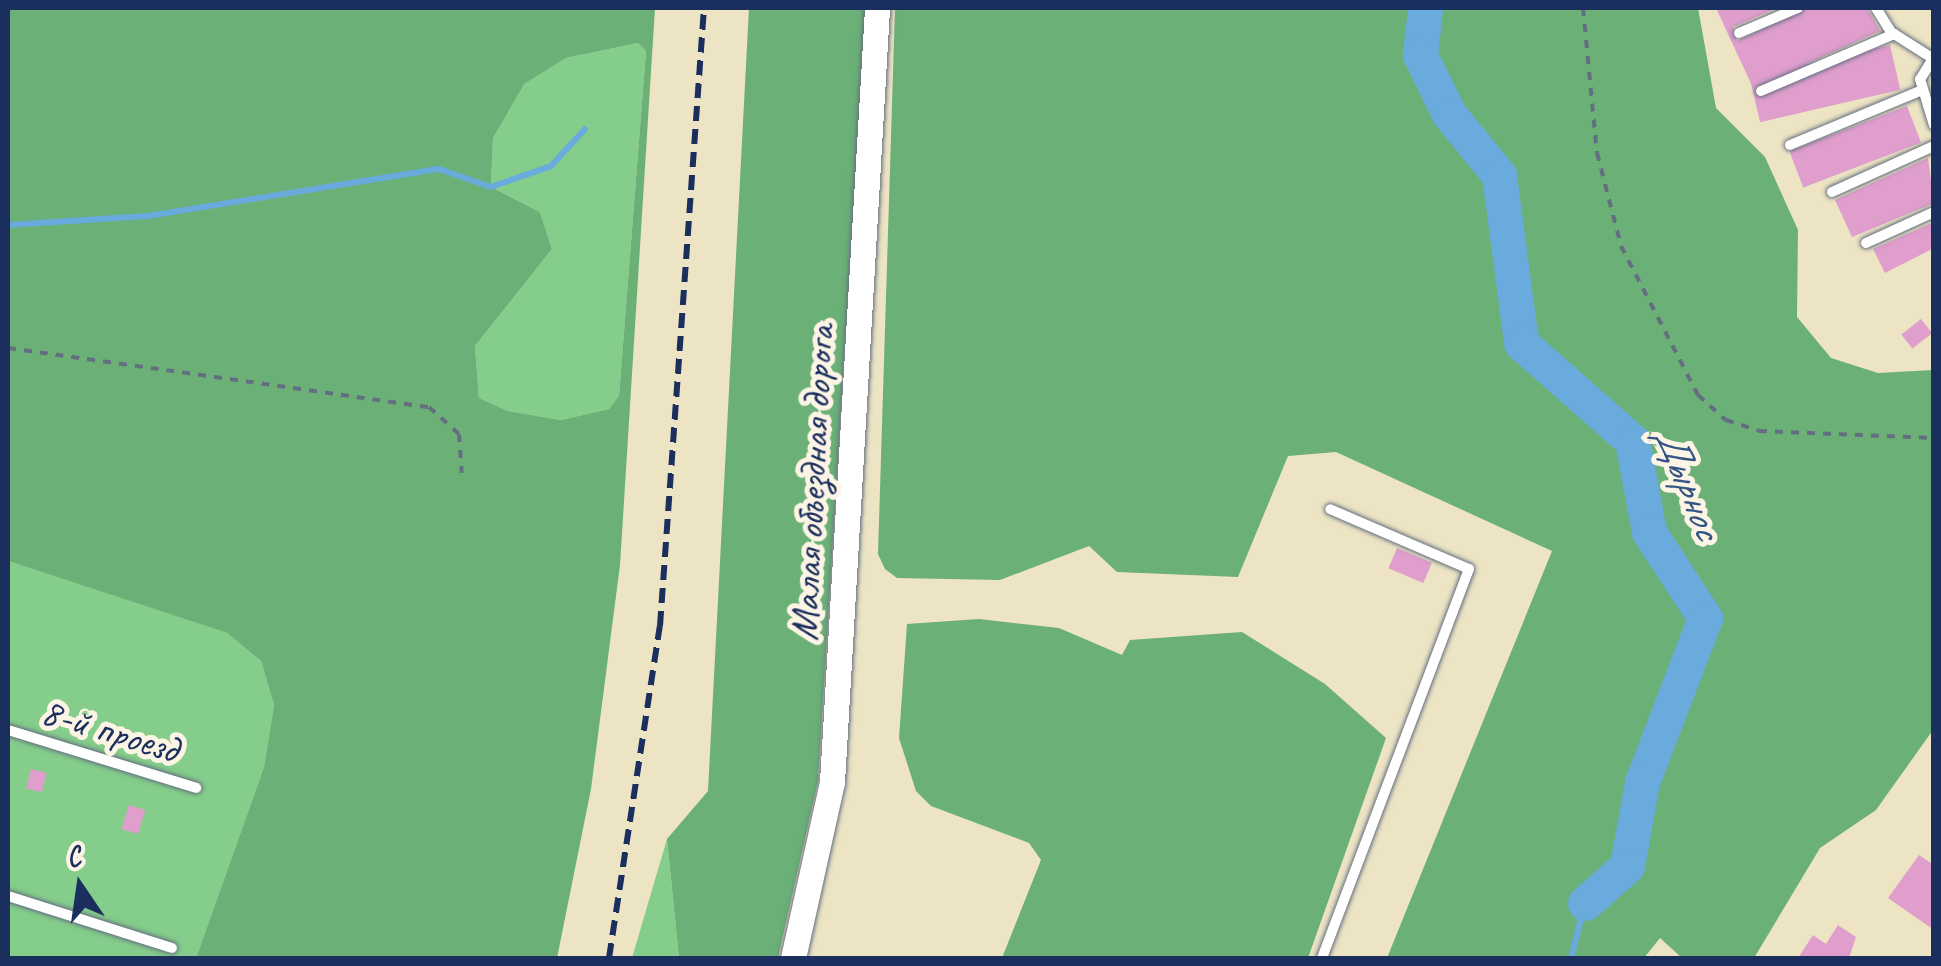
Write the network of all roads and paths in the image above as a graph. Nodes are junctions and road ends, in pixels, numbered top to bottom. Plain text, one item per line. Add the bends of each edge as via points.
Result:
1 (877, 8) edge
2 (1583, 8) edge
3 (1798, 8) edge
4 (1876, 8) edge
5 (1739, 33) dead end
6 (1894, 34) junction
7 (1933, 58) edge
8 (1761, 91) dead end
9 (1920, 91) junction
10 (1934, 125) edge
11 (1790, 145) dead end
12 (1934, 146) edge
13 (1832, 192) dead end
14 (1934, 212) edge
15 (1866, 243) dead end
16 (8, 348) edge
17 (1934, 438) edge
18 (462, 472) dead end
19 (1330, 510) dead end
20 (8, 730) edge
21 (196, 788) dead end
22 (8, 896) edge
23 (172, 948) dead end
24 (792, 958) edge
25 (1322, 958) edge

1 - 24 street, Малая объездная дорога via 832,782
2 - 17 path via 1597,154 1621,246 1698,395 1726,420 1760,431
3 - 5 lane
4 - 6 lane
6 - 7 lane
6 - 8 lane
7 - 9 lane
9 - 10 lane
9 - 11 lane
12 - 13 lane
14 - 15 lane
16 - 18 path via 429,407 458,434
19 - 25 lane via 1470,569
20 - 21 lane, 8-й проезд
22 - 23 lane

